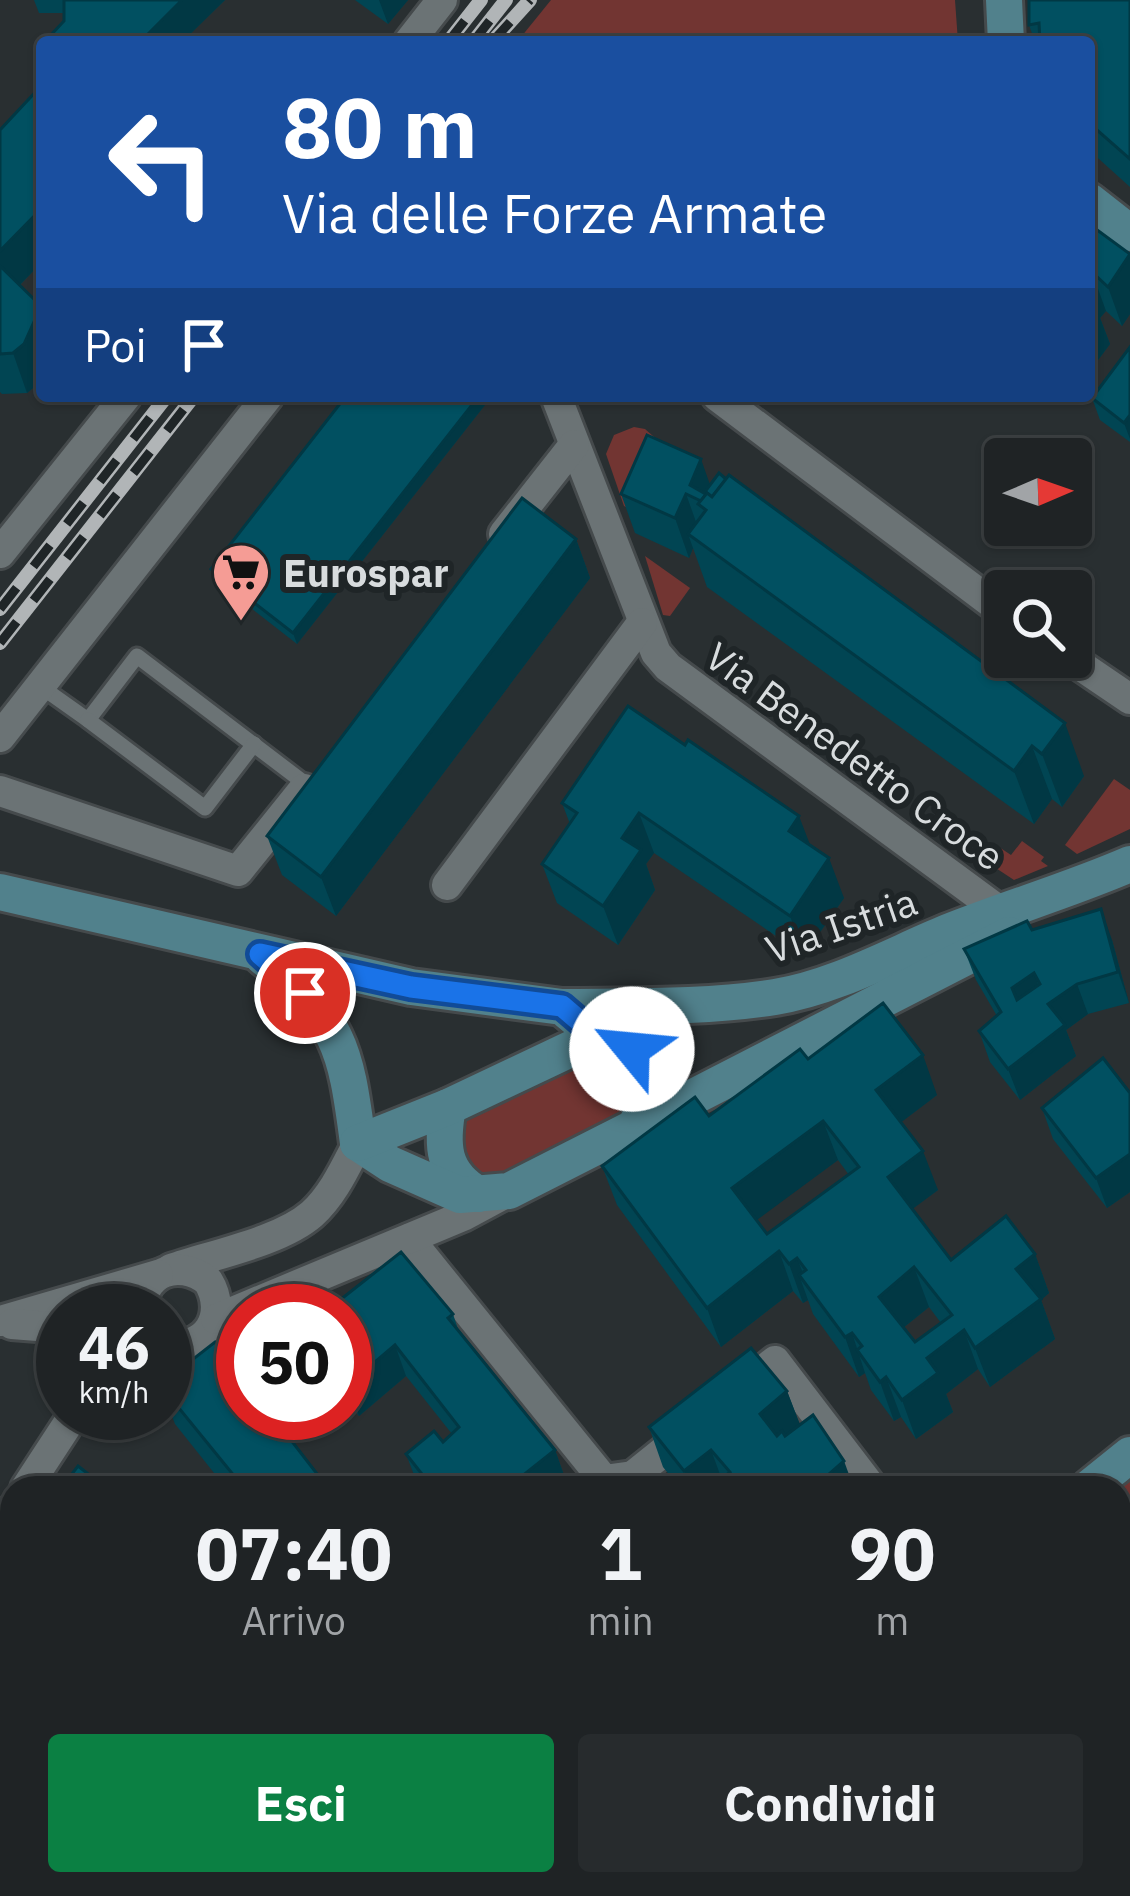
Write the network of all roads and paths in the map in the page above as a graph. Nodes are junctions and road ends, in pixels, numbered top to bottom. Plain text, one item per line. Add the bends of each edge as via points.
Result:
1 (442, 0) edge
2 (1004, 0) edge
3 (414, 36) edge
4 (1006, 36) edge
5 (1095, 206) edge
6 (1130, 233) edge
7 (120, 402) edge
8 (263, 402) edge
9 (558, 402) edge
10 (724, 402) edge
11 (574, 445) junction
12 (490, 552) edge
13 (0, 553) edge
14 (984, 597) edge
15 (642, 623) junction
16 (1092, 673) edge
17 (40, 686) junction
18 (1130, 699) edge
19 (88, 720) junction
20 (0, 737) edge
21 (254, 744) junction
22 (314, 776) joint
23 (0, 791) edge
24 (1130, 864) edge
25 (447, 885) dead end
26 (1070, 891) junction
27 (0, 892) edge
28 (1001, 912) junction
29 (260, 954) junction
30 (655, 1005) junction
31 (562, 1006) junction
32 (600, 1035) junction
33 (448, 1107) junction
34 (635, 1127) junction
35 (358, 1143) junction
36 (494, 1192) junction
37 (409, 1239) junction
38 (169, 1284) edge
39 (171, 1284) edge
40 (300, 1284) edge
41 (36, 1315) edge
42 (216, 1319) joint
43 (0, 1322) edge
44 (36, 1325) edge
45 (192, 1341) edge
46 (57, 1440) edge
47 (1130, 1455) edge
48 (34, 1476) edge
49 (601, 1476) edge
50 (645, 1476) edge
51 (863, 1476) edge
52 (1104, 1476) edge

1 - 3 street
2 - 4 main road
5 - 6 main road
7 - 13 street
8 - 17 street
9 - 11 street, Via Benedetto Croce
10 - 14 street
11 - 12 street
11 - 15 street, Via Benedetto Croce
15 - 25 street
15 - 28 street, Via Benedetto Croce via 668,667
16 - 18 street
17 - 19 lane
17 - 20 street
19 - 21 lane via 137,656
19 - 21 lane via 205,808
21 - 22 lane
22 - 23 street via 238,871
24 - 26 main road, Via Istria
26 - 28 main road, Via Istria
26 - 34 main road, Via Istria via 1004,938
27 - 29 main road, Via Istria
28 - 30 main road, Via Istria via 776,997
29 - 31 main road, Via Istria via 411,987
29 - 35 main road via 334,1028
30 - 31 main road, Via Istria
30 - 32 main road
31 - 32 main road
32 - 33 main road
32 - 34 main road via 632,1049 645,1072 647,1101
33 - 35 main road
33 - 36 main road via 446,1163 462,1184
34 - 36 main road, Via Istria
35 - 36 main road via 460,1195
35 - 38 street via 312,1214
36 - 37 street, Via Istria
37 - 40 street, Via Istria
37 - 49 street
39 - 42 street via 197,1273 208,1281
41 - 43 street
42 - 45 street, Via Istria
43 - 44 street
46 - 48 street
47 - 52 main road
50 - 51 street via 775,1361

